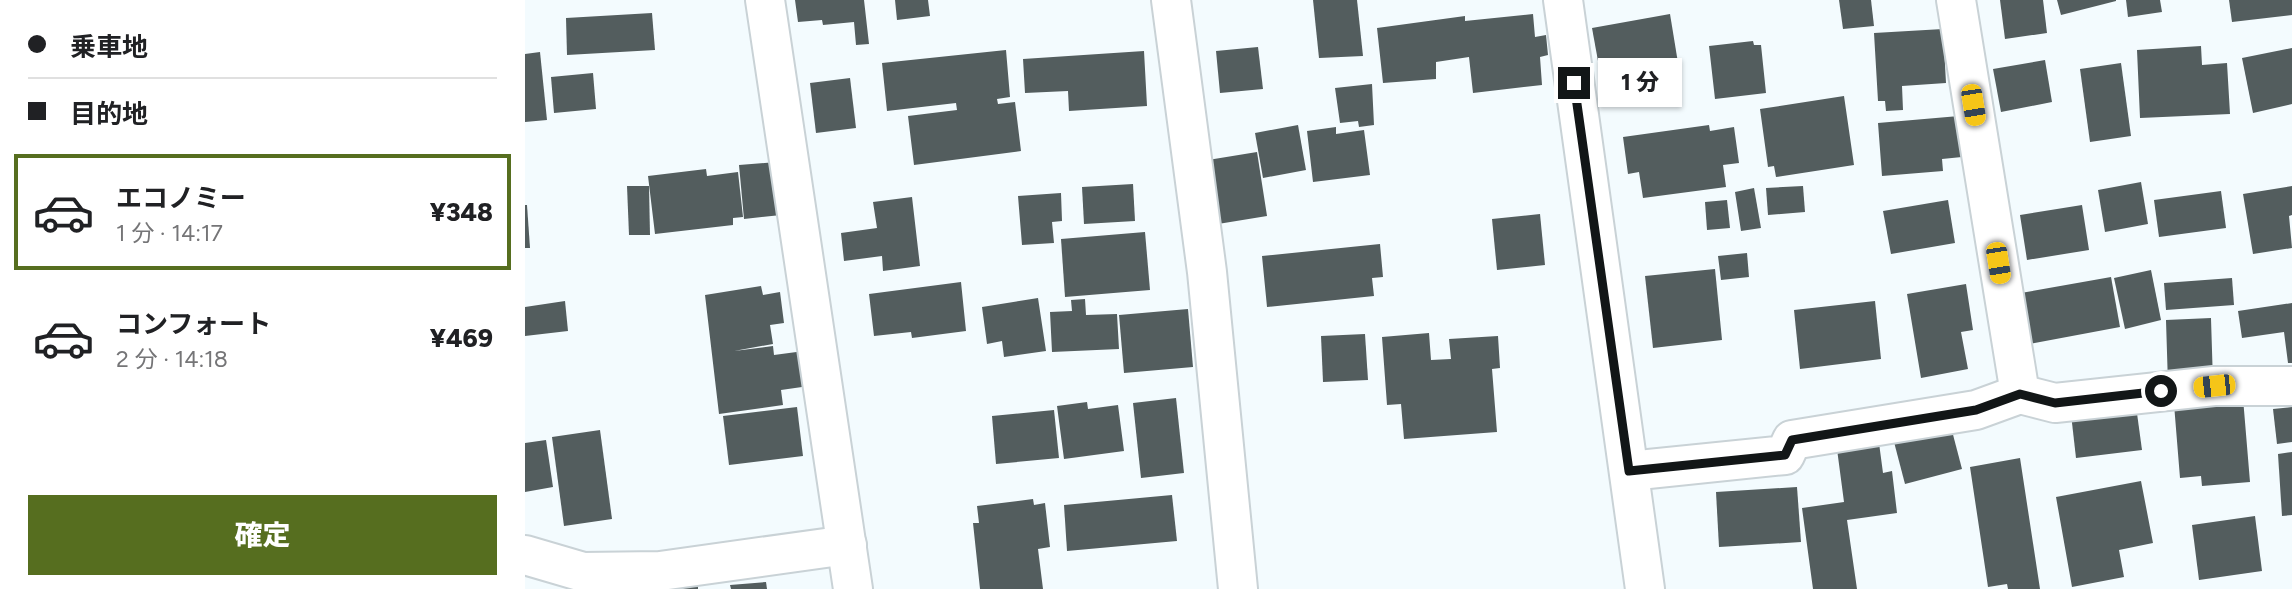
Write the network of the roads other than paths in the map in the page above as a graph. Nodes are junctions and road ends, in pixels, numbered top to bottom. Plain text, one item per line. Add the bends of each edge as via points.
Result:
1 (765, 0) edge
2 (1171, 0) edge
3 (1563, 0) edge
4 (1956, 0) edge
5 (2292, 386) edge
6 (2020, 394) junction
7 (1629, 471) junction
8 (847, 545) junction
9 (525, 555) edge
10 (853, 589) edge
11 (1237, 589) edge
12 (1645, 589) edge

1 - 8 street
2 - 11 street via 1207,272
3 - 7 street
4 - 6 street
5 - 6 street via 2214,386 2055,403
6 - 7 street via 1976,410 1792,440 1785,455
7 - 12 street
8 - 9 street via 660,571 583,572
8 - 10 street

